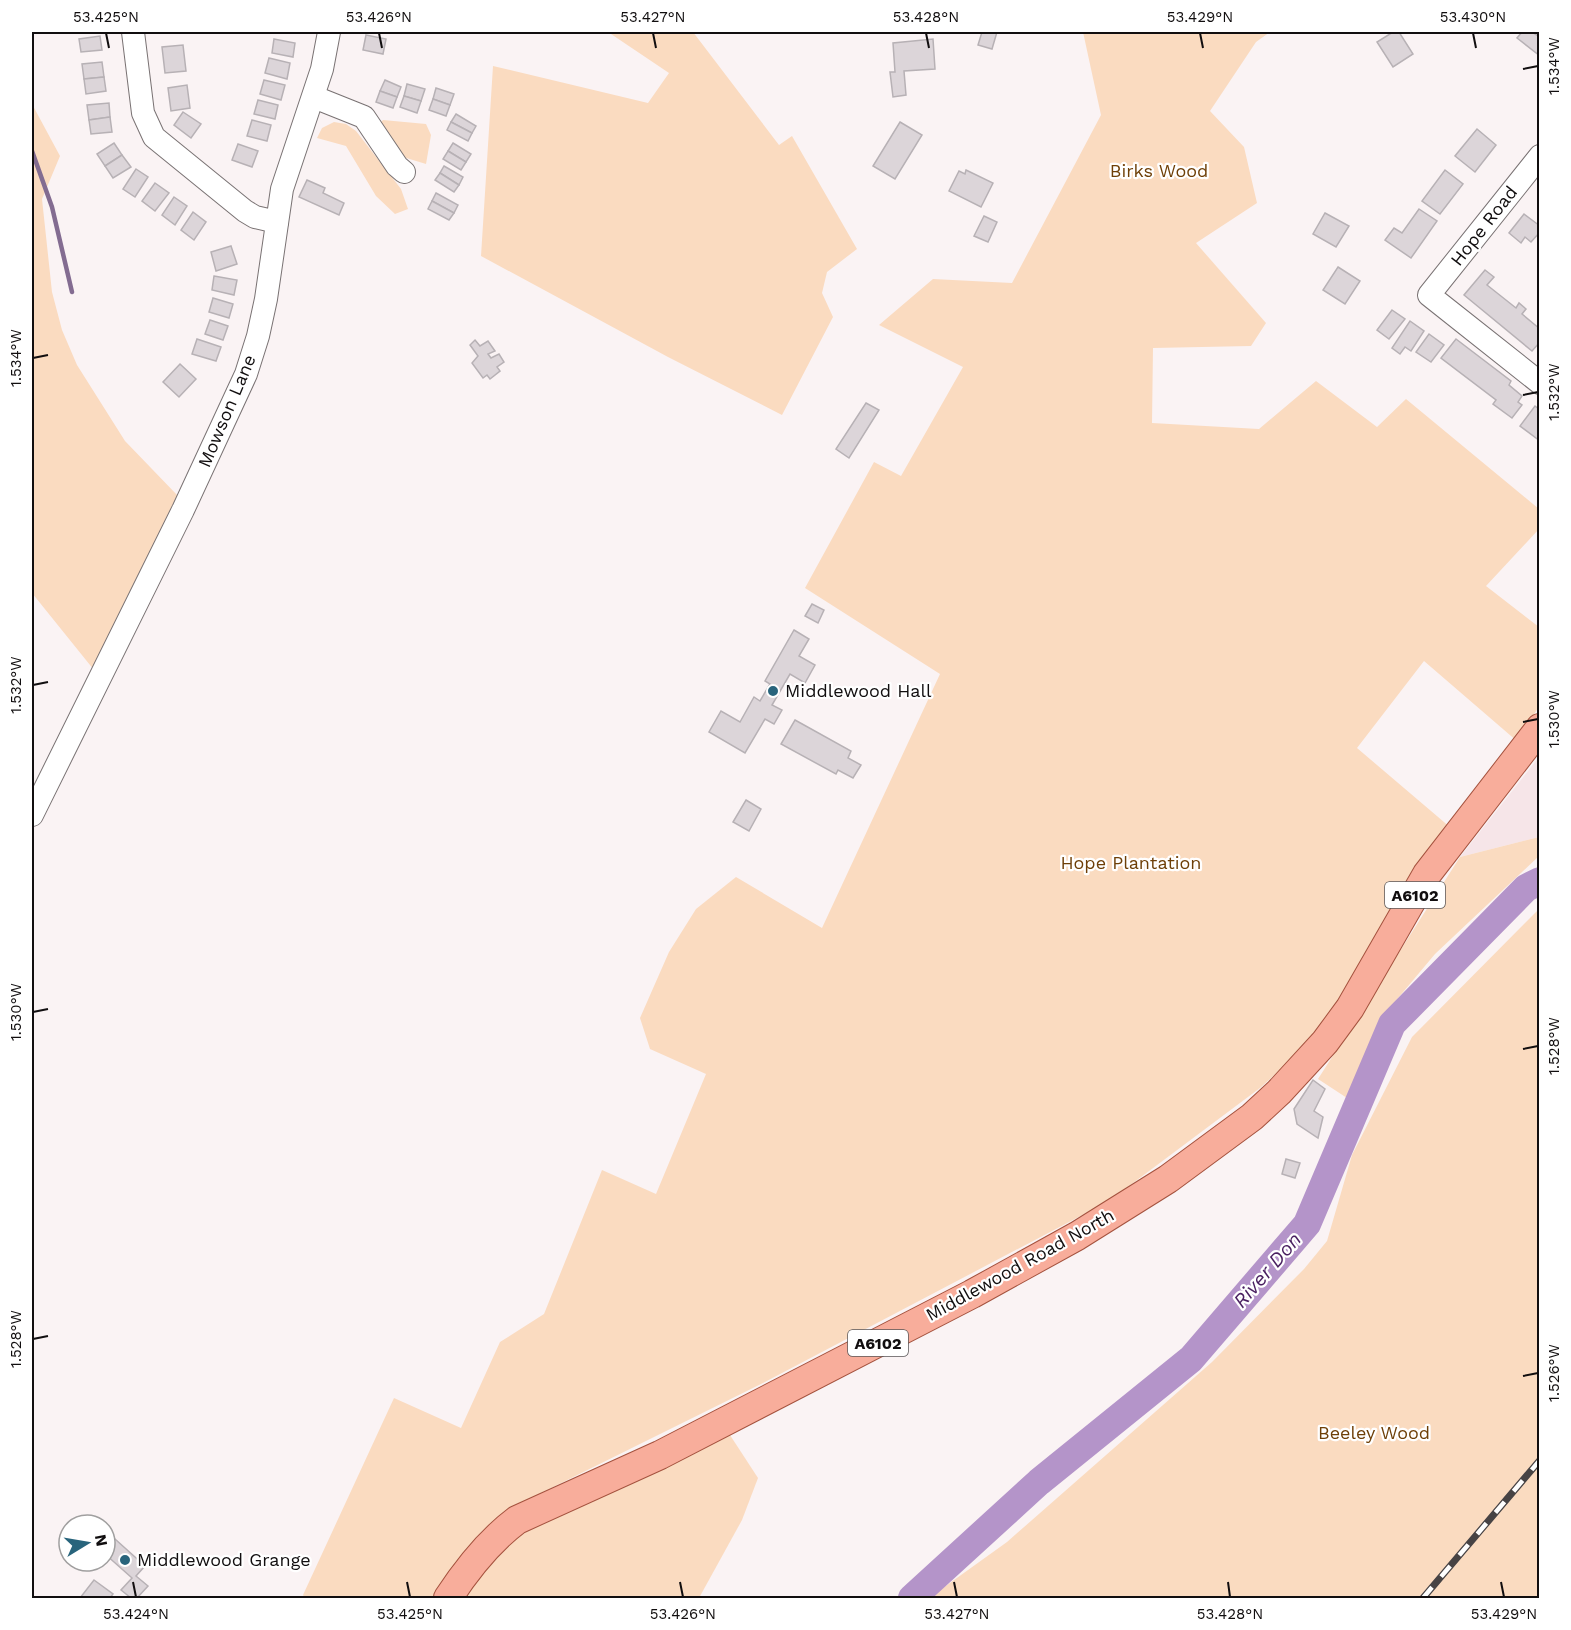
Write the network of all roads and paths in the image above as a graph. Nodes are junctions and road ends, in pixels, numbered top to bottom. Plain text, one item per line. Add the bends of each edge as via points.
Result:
1 (133, 32) edge
2 (329, 32) edge
3 (314, 97) junction
4 (1539, 156) edge
5 (404, 172) dead end
6 (277, 222) junction
7 (1539, 383) edge
8 (1539, 728) edge
9 (32, 815) edge
10 (448, 1599) edge

1 - 6 street via 143,113 154,137 255,218
2 - 3 street, Mowson Lane
3 - 5 street via 364,117
3 - 6 street, Mowson Lane via 285,178
4 - 7 street, Hope Road via 1429,296
6 - 9 street, Mowson Lane via 266,299 246,374
8 - 10 main road, Middlewood Road North / A6102 via 1427,874 1350,1008 1325,1042 1252,1117 1168,1179 1077,1236 972,1294 660,1455 518,1520 498,1534

